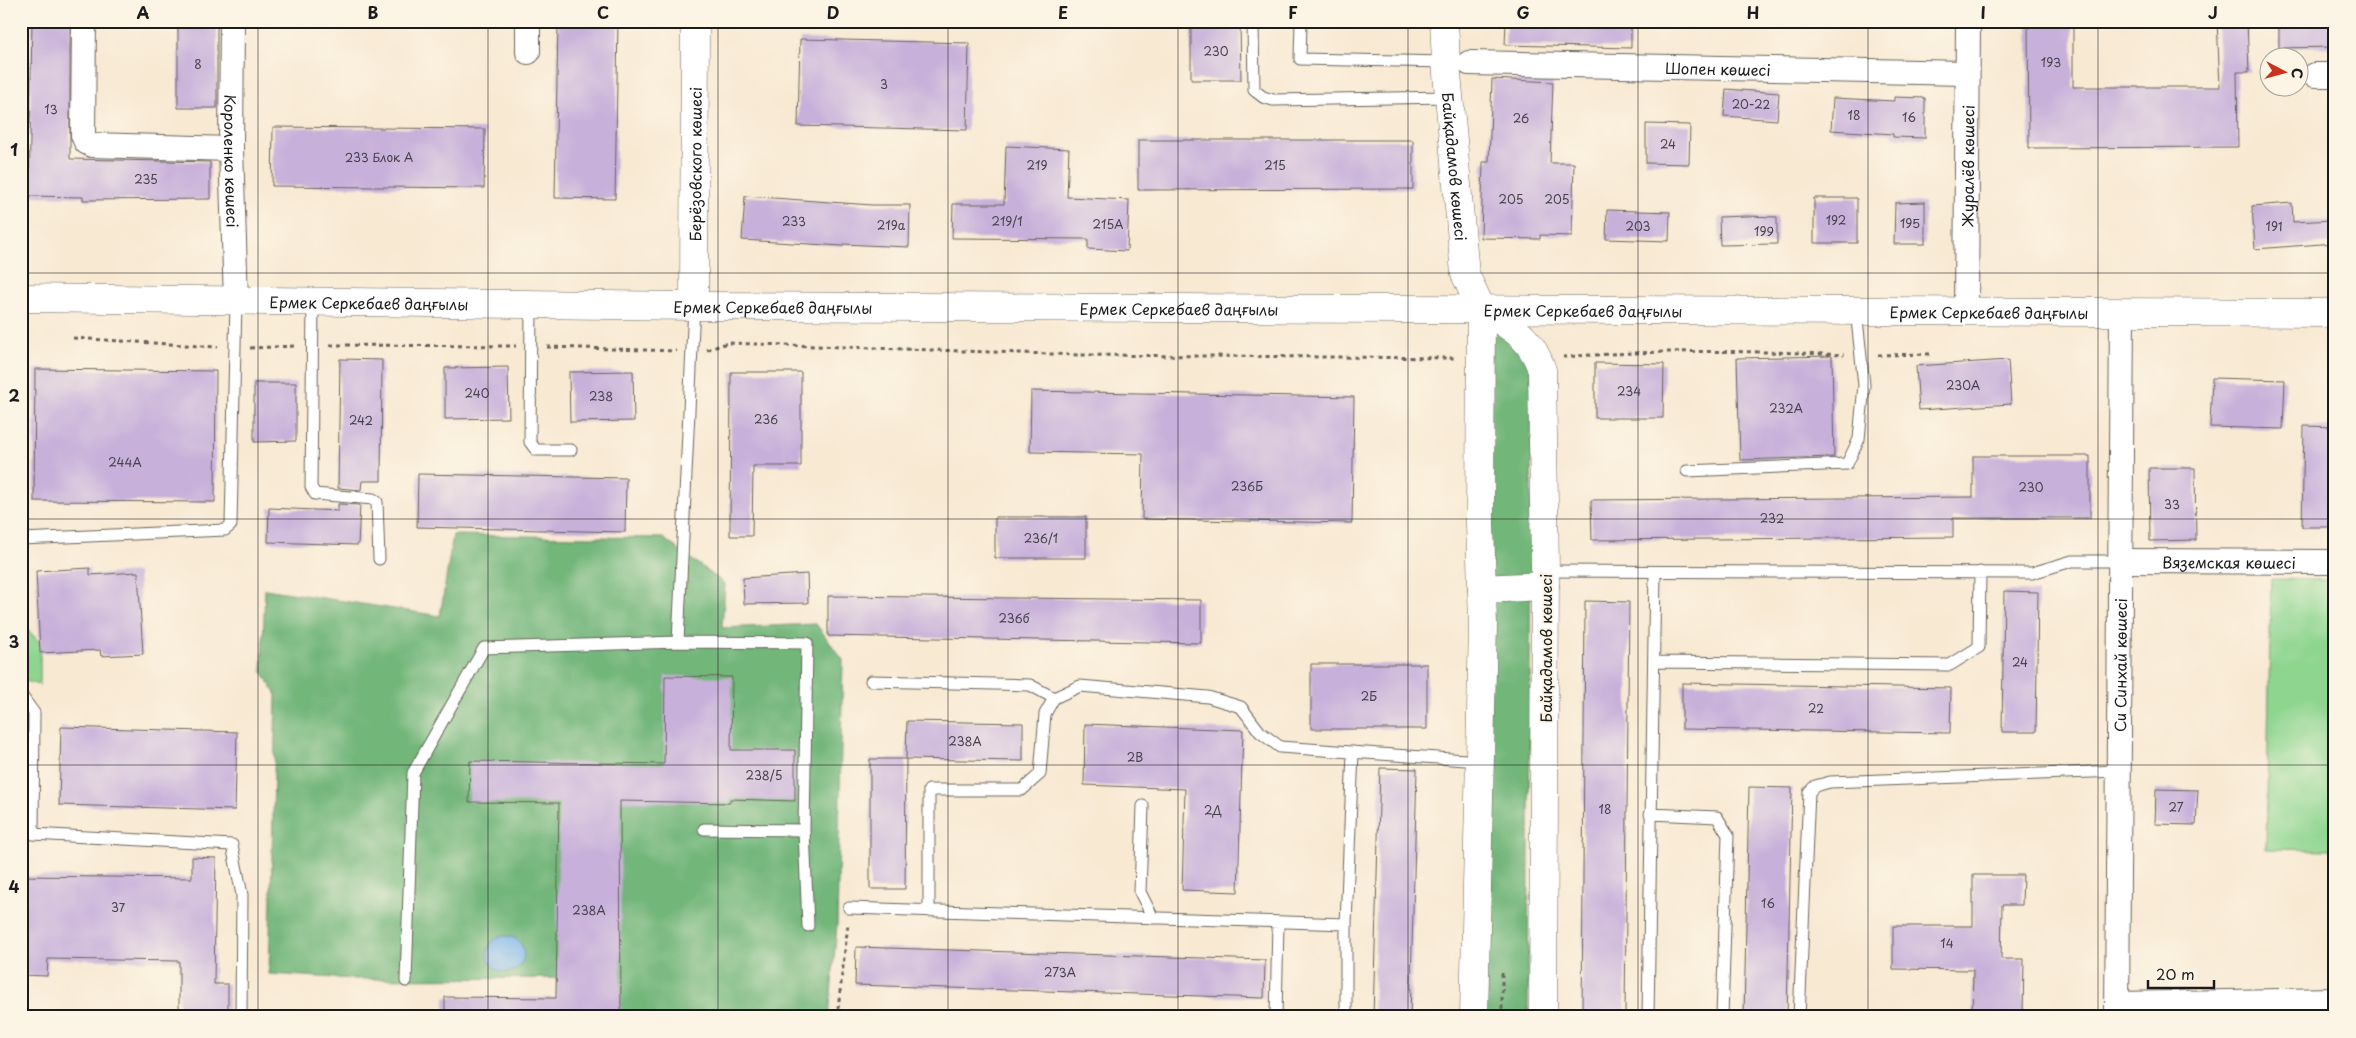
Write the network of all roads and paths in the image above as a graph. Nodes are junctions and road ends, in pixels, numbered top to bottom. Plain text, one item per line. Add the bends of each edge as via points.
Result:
1 (84, 21) edge
2 (232, 21) edge
3 (528, 21) edge
4 (695, 21) edge
5 (1252, 21) edge
6 (1301, 21) edge
7 (1444, 21) edge
8 (1968, 21) edge
9 (528, 52) dead end
10 (1457, 62) junction
11 (1967, 73) junction
12 (1449, 97) junction
13 (231, 149) junction
14 (21, 298) edge
15 (236, 301) junction
16 (313, 302) junction
17 (531, 304) junction
18 (694, 306) junction
19 (1480, 308) junction
20 (1856, 310) junction
21 (1966, 311) junction
22 (2122, 312) junction
23 (2335, 313) edge
24 (73, 338) dead end
25 (312, 345) junction
26 (530, 346) junction
27 (235, 348) junction
28 (692, 352) junction
29 (1932, 354) dead end
30 (1861, 355) junction
31 (1480, 359) junction
32 (1538, 359) junction
33 (571, 450) dead end
34 (1686, 471) dead end
35 (21, 539) edge
36 (379, 558) dead end
37 (2121, 561) junction
38 (2335, 562) edge
39 (1656, 572) junction
40 (1980, 572) junction
41 (1545, 579) junction
42 (1482, 589) junction
43 (678, 642) junction
44 (1654, 662) junction
45 (871, 680) dead end
46 (21, 695) edge
47 (1054, 698) junction
48 (1353, 752) junction
49 (1480, 761) junction
50 (2118, 771) junction
51 (1143, 806) dead end
52 (1650, 814) junction
53 (704, 829) dead end
54 (804, 830) junction
55 (849, 908) joint
56 (929, 911) junction
57 (1153, 918) junction
58 (1278, 922) junction
59 (1346, 924) junction
60 (808, 926) dead end
61 (406, 981) dead end
62 (2335, 1000) edge
63 (2117, 1010) edge
64 (241, 1017) edge
65 (837, 1017) edge
66 (1276, 1017) edge
67 (1346, 1017) edge
68 (1474, 1017) edge
69 (1543, 1017) edge
70 (1648, 1017) edge
71 (1722, 1017) edge
72 (1799, 1017) edge

1 - 13 street via 83,135 86,142 92,146
2 - 13 street, Короленко көшесі
3 - 9 street
4 - 18 street, Берёзовского көшесі
5 - 12 lane via 1254,90 1263,97 1273,100
6 - 10 lane via 1300,59
7 - 10 street, Байқадамов көшесі
8 - 11 street, Журалёв көшесі
10 - 11 street, Шопен көшесі
10 - 12 street, Байқадамов көшесі
11 - 21 street, Журалёв көшесі
12 - 19 street, Байқадамов көшесі via 1465,274
13 - 15 street, Короленко көшесі
14 - 15 street, Ермек Серкебаев даңғылы
15 - 16 street, Ермек Серкебаев даңғылы
15 - 27 lane
16 - 17 street, Ермек Серкебаев даңғылы
16 - 25 lane
17 - 18 street, Ермек Серкебаев даңғылы
17 - 26 lane
18 - 19 street, Ермек Серкебаев даңғылы
18 - 28 lane
19 - 20 street, Ермек Серкебаев даңғылы
19 - 31 street, Байқадамов көшесі
19 - 32 street, Байқадамов көшесі via 1526,338
20 - 21 street, Ермек Серкебаев даңғылы
20 - 30 lane
21 - 22 street, Ермек Серкебаев даңғылы
22 - 23 street, Ермек Серкебаев даңғылы
22 - 37 street, Си Синхай көшесі
24 - 27 path
25 - 26 path
25 - 27 path
25 - 36 lane via 311,487 315,494 377,502
26 - 28 path
26 - 33 lane via 530,442 536,450
27 - 35 lane via 231,525 225,530
28 - 31 path via 726,343 1080,355
28 - 43 lane
29 - 30 path
30 - 32 path via 1755,350
30 - 34 lane via 1864,385 1859,439 1847,464
31 - 42 street, Байқадамов көшесі
32 - 41 street, Байқадамов көшесі via 1542,370
37 - 38 street, Вяземская көшесі
37 - 40 lane via 2072,561 2032,573
37 - 50 street, Си Синхай көшесі
39 - 40 lane
39 - 41 lane
39 - 44 lane
40 - 44 lane via 1979,647 1950,665
41 - 42 street
41 - 69 street, Байқадамов көшесі
42 - 49 street, Байқадамов көшесі
43 - 54 lane via 807,643
43 - 61 lane via 484,648 413,773
44 - 52 lane
45 - 47 lane via 1030,685
46 - 64 lane via 34,713 33,834 232,845 242,895
47 - 48 lane via 1080,686 1208,697 1241,707 1260,732 1280,746
47 - 56 lane via 1045,714 1040,774 1022,790 929,790
48 - 49 lane
48 - 59 lane
49 - 68 street, Байқадамов көшесі
50 - 63 street, Си Синхай көшесі
50 - 72 lane via 1830,782 1815,786 1809,792
51 - 57 lane via 1140,892
52 - 70 lane
52 - 71 lane via 1717,817 1728,835
53 - 54 lane
54 - 60 lane
55 - 56 lane
55 - 65 path
56 - 57 lane
57 - 58 lane
58 - 59 lane
58 - 66 lane
59 - 67 lane
62 - 63 street

